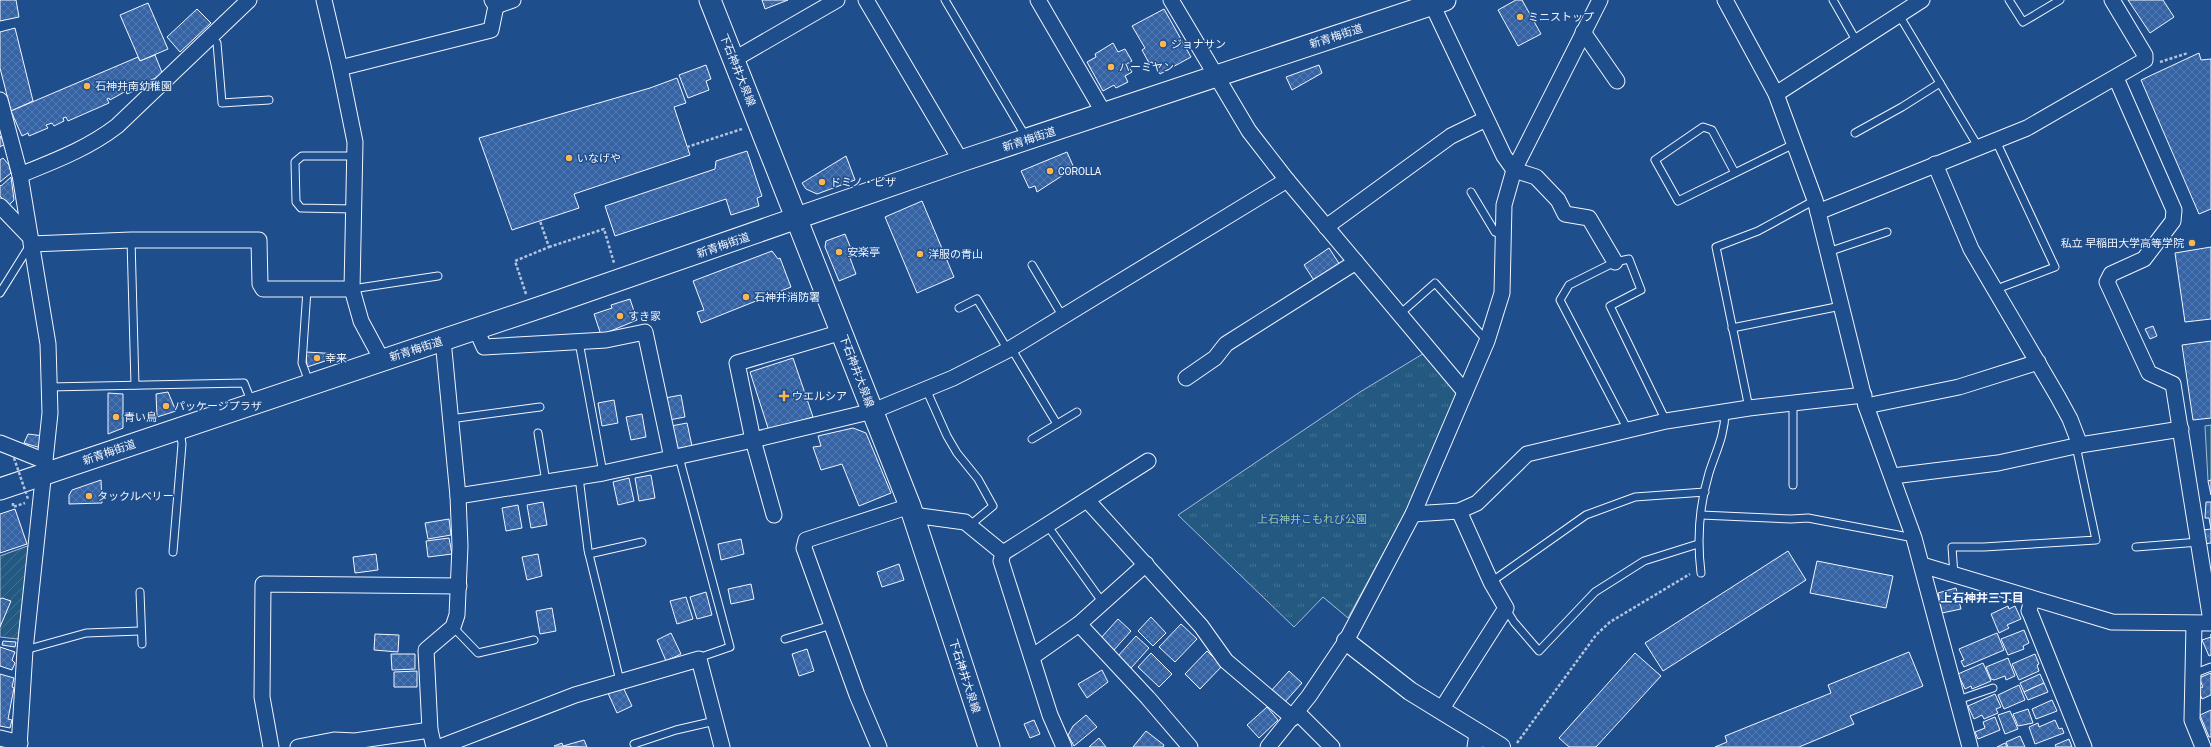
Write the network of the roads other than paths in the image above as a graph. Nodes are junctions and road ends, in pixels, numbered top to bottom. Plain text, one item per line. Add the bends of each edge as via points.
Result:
1 (249, 0) edge
2 (324, 0) edge
3 (513, 0) edge
4 (710, 0) edge
5 (837, 0) edge
6 (866, 0) edge
7 (945, 0) edge
8 (1038, 0) edge
9 (1171, 0) edge
10 (1600, 0) edge
11 (1725, 0) edge
12 (1833, 0) edge
13 (1922, 0) edge
14 (2009, 0) edge
15 (2060, 0) edge
16 (2112, 0) edge
17 (1436, 2) edge
18 (494, 3) edge
19 (819, 4) edge
20 (1899, 15) junction
21 (1583, 32) junction
22 (211, 36) junction
23 (1857, 42) junction
24 (733, 60) junction
25 (340, 68) junction
26 (1215, 77) junction
27 (2116, 78) junction
28 (1617, 81) dead end
29 (1940, 83) junction
30 (1776, 94) junction
31 (0, 100) edge
32 (269, 100) dead end
33 (1105, 115) junction
34 (1486, 119) junction
35 (1855, 133) dead end
36 (1027, 139) junction
37 (1996, 141) junction
38 (1794, 144) junction
39 (1979, 148) junction
40 (354, 156) junction
41 (962, 161) junction
42 (1935, 164) junction
43 (1514, 170) junction
44 (1735, 173) junction
45 (20, 175) junction
46 (1287, 180) junction
47 (1471, 192) dead end
48 (0, 206) edge
49 (1816, 206) junction
50 (354, 209) junction
51 (798, 219) junction
52 (1326, 227) junction
53 (1887, 232) dead end
54 (1503, 235) junction
55 (30, 240) junction
56 (131, 240) junction
57 (1828, 252) junction
58 (1356, 262) junction
59 (1615, 262) junction
60 (1032, 266) dead end
61 (438, 276) dead end
62 (352, 289) junction
63 (307, 290) junction
64 (1994, 290) junction
65 (0, 293) edge
66 (1842, 306) junction
67 (959, 308) dead end
68 (1401, 313) junction
69 (1063, 317) junction
70 (1732, 328) junction
71 (476, 329) junction
72 (842, 332) junction
73 (443, 340) junction
74 (1487, 341) junction
75 (579, 342) junction
76 (1010, 349) junction
77 (382, 360) junction
78 (2038, 362) junction
79 (1186, 378) dead end
80 (309, 384) junction
81 (135, 385) junction
82 (49, 387) junction
83 (926, 389) junction
84 (1465, 392) junction
85 (1865, 401) junction
86 (1793, 403) junction
87 (252, 404) junction
88 (540, 407) dead end
89 (1749, 408) junction
90 (873, 411) junction
91 (1077, 412) dead end
92 (1725, 412) junction
93 (450, 419) junction
94 (1666, 421) junction
95 (1057, 424) junction
96 (180, 427) junction
97 (2181, 429) junction
98 (1628, 430) junction
99 (538, 433) dead end
100 (1032, 439) dead end
101 (753, 440) junction
102 (0, 442) edge
103 (2078, 446) junction
104 (676, 457) junction
105 (1148, 461) dead end
106 (45, 467) junction
107 (603, 473) junction
108 (1892, 476) junction
109 (579, 477) junction
110 (546, 482) junction
111 (1793, 485) dead end
112 (0, 489) edge
113 (1705, 492) junction
114 (458, 496) junction
115 (1087, 500) junction
116 (911, 510) junction
117 (1459, 512) junction
118 (1413, 514) junction
119 (774, 515) dead end
120 (1701, 515) junction
121 (1047, 525) junction
122 (969, 526) junction
123 (1914, 538) junction
124 (642, 542) dead end
125 (2199, 542) junction
126 (1698, 544) junction
127 (2136, 547) dead end
128 (173, 552) dead end
129 (1004, 553) junction
130 (589, 554) junction
131 (1146, 564) junction
132 (1922, 565) junction
133 (1701, 570) road end
134 (1954, 575) junction
135 (1491, 582) junction
136 (459, 586) junction
137 (2208, 587) edge
138 (140, 592) dead end
139 (2032, 599) junction
140 (1103, 604) junction
141 (1506, 608) junction
142 (2211, 622) edge
143 (1079, 624) junction
144 (2194, 624) junction
145 (832, 625) junction
146 (453, 627) junction
147 (140, 632) junction
148 (785, 639) dead end
149 (534, 640) dead end
150 (1346, 641) junction
151 (142, 644) dead end
152 (25, 650) junction
153 (1032, 658) junction
154 (699, 660) junction
155 (2211, 666) edge
156 (2192, 674) junction
157 (620, 681) junction
158 (1993, 688) dead end
159 (1958, 700) junction
160 (1440, 710) junction
161 (1295, 715) junction
162 (715, 721) junction
163 (430, 730) junction
164 (0, 738) edge
165 (1476, 740) edge
166 (634, 744) dead end
167 (20, 745) edge
168 (2199, 746) edge
169 (271, 747) edge
170 (298, 747) edge
171 (434, 747) edge
172 (440, 747) edge
173 (722, 747) edge
174 (879, 747) edge
175 (989, 747) edge
176 (1064, 747) edge
177 (1190, 747) edge
178 (1268, 747) edge
179 (1332, 747) edge
180 (1501, 747) edge
181 (1970, 747) edge
182 (2084, 747) edge

1 - 22 street
2 - 25 street
3 - 18 street
4 - 24 main road, 下石神井大泉線
5 - 19 street
6 - 41 street
7 - 36 lane
8 - 33 street
9 - 26 street
10 - 21 street
11 - 30 street
12 - 23 lane
13 - 20 street
14 - 15 lane via 2023,22
16 - 27 street via 2145,55 2145,60
17 - 26 main road, 新青梅街道
17 - 34 street
18 - 25 street via 491,30
19 - 24 street
20 - 23 street
20 - 29 lane
21 - 28 street
21 - 43 street
22 - 32 lane via 217,44 222,103
22 - 45 street via 117,126 96,142
23 - 30 street
24 - 51 main road, 下石神井大泉線
25 - 40 street via 355,142
26 - 33 main road, 新青梅街道
26 - 46 street via 1248,131
27 - 37 street via 2028,128
27 - 97 street via 2174,210 2172,221 2144,259 2111,274 2107,282 2149,373 2173,384
29 - 35 lane
29 - 39 lane
30 - 38 street
31 - 45 street
33 - 36 main road, 新青梅街道
34 - 43 street via 1504,156
34 - 52 street via 1451,136
36 - 41 main road, 新青梅街道
37 - 39 street
37 - 64 lane via 2055,267
38 - 44 lane
38 - 49 street
39 - 42 street
40 - 50 street
40 - 50 lane via 302,156 295,162 296,202 301,208
41 - 51 main road, 新青梅街道
42 - 49 street
42 - 64 street via 1971,249
43 - 54 street via 1504,205
43 - 59 street via 1536,177 1558,200 1565,214 1589,218
44 - 44 lane via 1678,201 1655,160 1703,127 1712,130
45 - 55 street
46 - 52 street
46 - 69 street
47 - 54 lane via 1495,232
48 - 55 street
49 - 57 street
49 - 70 lane via 1716,247
50 - 62 street
51 - 71 main road, 新青梅街道
51 - 72 main road, 下石神井大泉線
52 - 58 street
53 - 57 lane
54 - 74 street via 1502,293
55 - 56 street
55 - 65 lane
55 - 82 street via 48,344
56 - 63 street via 259,240 260,284 263,289
56 - 81 lane
57 - 66 street
58 - 68 street
58 - 79 street via 1226,344 1215,358
59 - 94 lane via 1629,259 1642,290 1610,306
59 - 98 lane via 1569,286 1560,300
60 - 69 lane
61 - 62 lane
62 - 63 street
62 - 77 street via 361,321
63 - 80 lane via 302,363
64 - 78 street
66 - 70 lane
66 - 85 street
67 - 76 lane via 977,299
68 - 74 lane via 1435,283
68 - 84 street
69 - 76 street
70 - 89 lane
71 - 73 main road, 新青梅街道
71 - 75 street via 484,347
72 - 90 main road, 下石神井大泉線
72 - 101 street via 737,363
73 - 77 main road, 新青梅街道
73 - 93 street
74 - 84 street
75 - 104 street via 606,340 645,332
75 - 107 lane
76 - 83 street
76 - 95 lane
77 - 80 main road, 新青梅街道
78 - 85 street via 1959,387
78 - 103 street via 2070,419
80 - 87 main road, 新青梅街道
81 - 82 lane
81 - 87 lane via 244,383
82 - 106 street via 50,413
83 - 90 street
83 - 122 lane via 947,436 978,479 993,506
84 - 118 street
85 - 86 street
85 - 108 street
86 - 89 street
86 - 111 lane
87 - 96 main road, 新青梅街道
88 - 93 lane
89 - 92 street
90 - 101 street
90 - 116 main road, 下石神井大泉線
91 - 95 lane
92 - 94 street
92 - 113 lane via 1725,429
93 - 114 street
94 - 98 street
95 - 100 lane
96 - 106 main road, 新青梅街道
96 - 128 lane via 182,444
97 - 103 street
97 - 125 street
98 - 117 street via 1527,454 1477,503
99 - 110 lane
101 - 104 street
101 - 119 street
102 - 106 street
103 - 108 street via 1998,462
103 - 134 lane via 2096,540 1952,547
104 - 107 street
104 - 154 lane via 730,647 698,657
105 - 115 street
106 - 112 main road, 新青梅街道
106 - 152 street
107 - 109 street
108 - 123 street
109 - 110 street
109 - 130 lane
110 - 114 street
113 - 120 lane
113 - 135 lane via 1635,496 1586,515
114 - 136 street
115 - 121 street
115 - 131 street
116 - 122 street via 965,522
116 - 145 street via 806,540 804,548
116 - 175 main road, 下石神井大泉線
117 - 118 street
117 - 135 street
118 - 150 street
120 - 123 lane via 1808,518
120 - 126 lane
121 - 129 street
121 - 140 lane
122 - 129 street
123 - 132 street
124 - 130 lane
125 - 127 lane
125 - 137 street
126 - 133 lane
126 - 141 lane via 1644,561 1595,592 1539,651 1514,622
129 - 153 street via 1001,561
130 - 157 lane
131 - 140 street
131 - 161 street via 1201,626 1226,661
132 - 134 street
132 - 159 street
134 - 139 street
135 - 141 street
136 - 146 street via 457,615
136 - 169 street via 263,584 262,697
137 - 142 street
138 - 147 lane
139 - 144 street via 2112,622
139 - 182 street via 2029,611
140 - 143 street
141 - 160 street
142 - 144 street
143 - 153 street
143 - 177 street
144 - 156 street
145 - 148 lane
145 - 174 street
146 - 149 lane via 478,653
146 - 163 street via 426,650
147 - 151 lane
147 - 152 lane via 86,633
150 - 160 street
150 - 161 street
152 - 167 street
153 - 176 street via 1050,715
154 - 157 street
154 - 162 street
155 - 156 lane
156 - 168 street via 2192,720
157 - 172 street via 575,695
158 - 159 lane
159 - 181 street
160 - 165 street
161 - 178 street
161 - 179 street
162 - 166 lane
162 - 173 street
163 - 170 street via 355,741 334,740
163 - 171 street
164 - 167 street
165 - 180 street

